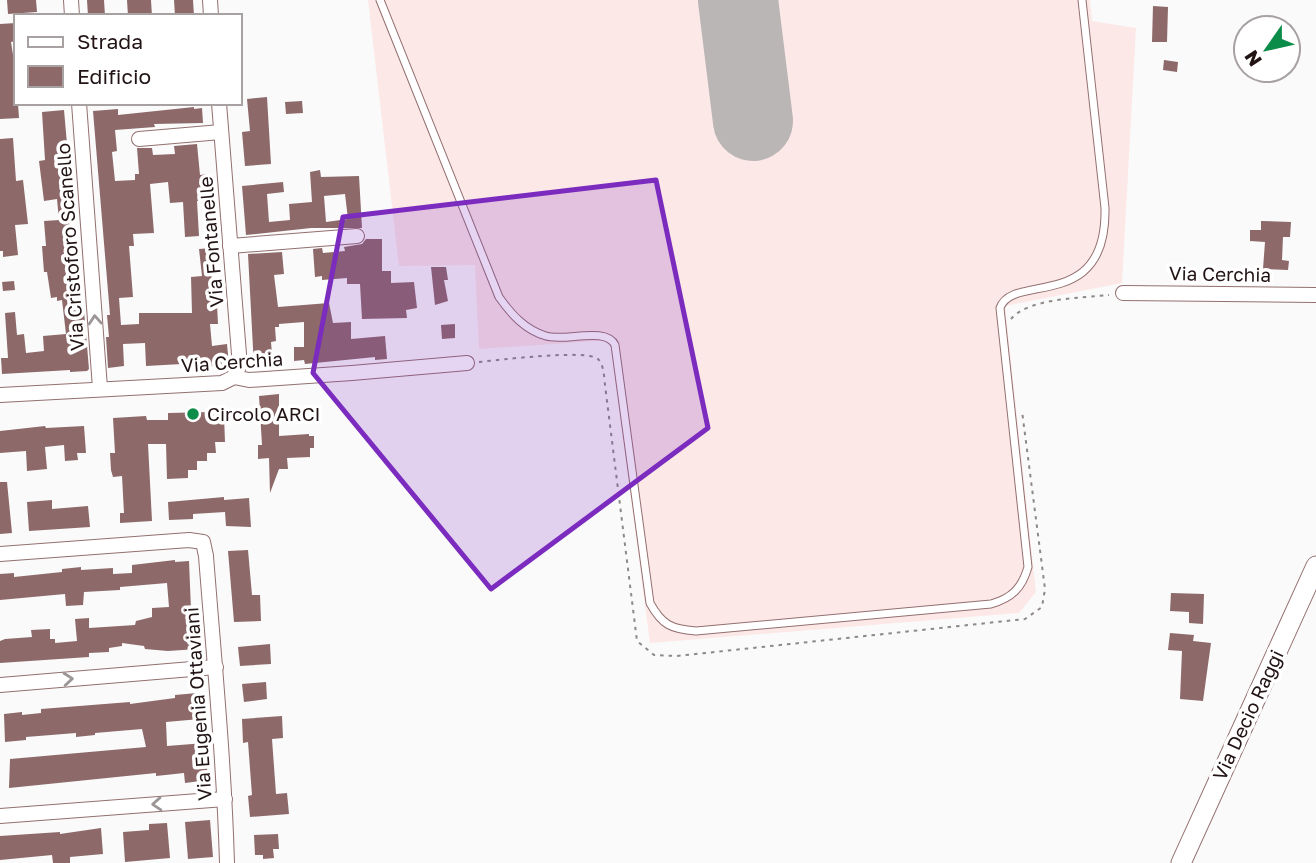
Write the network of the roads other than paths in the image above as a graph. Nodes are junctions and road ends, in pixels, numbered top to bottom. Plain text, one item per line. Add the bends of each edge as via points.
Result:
1 (380, 0) edge
2 (1082, 0) edge
3 (79, 105) edge
4 (219, 105) edge
5 (221, 132) junction
6 (139, 139) dead end
7 (357, 236) dead end
8 (230, 246) junction
9 (1124, 293) road end
10 (1316, 295) edge
11 (467, 363) road end
12 (234, 377) junction
13 (100, 388) junction
14 (0, 395) edge
15 (0, 554) edge
16 (1316, 566) edge
17 (216, 667) junction
18 (0, 684) edge
19 (225, 799) junction
20 (0, 816) edge
21 (227, 863) edge
22 (1181, 863) edge

1 - 2 lane via 499,297 512,315 546,336 604,335 612,339 650,603 666,624 696,631 991,604 1015,593 1024,582 1028,567 1000,308 1010,295 1080,276 1102,240 1105,208
13 -> 3 street, Via Cristoforo Scanello
4 - 5 street, Via Fontanelle
5 - 6 street
5 - 8 street, Via Fontanelle
7 - 8 street
8 - 12 street, Via Fontanelle via 239,354
9 - 10 street, Via Cerchia
11 - 12 street, Via Cerchia via 249,380
12 - 13 street, Via Cerchia via 222,383
13 - 14 street, Via Cerchia
15 - 17 street, Via Eugenia Ottaviani via 203,542
16 - 22 main road, Via Decio Raggi
18 -> 17 street
17 - 19 street, Via Eugenia Ottaviani
19 -> 20 street
19 - 21 street, Via Eugenia Ottaviani

